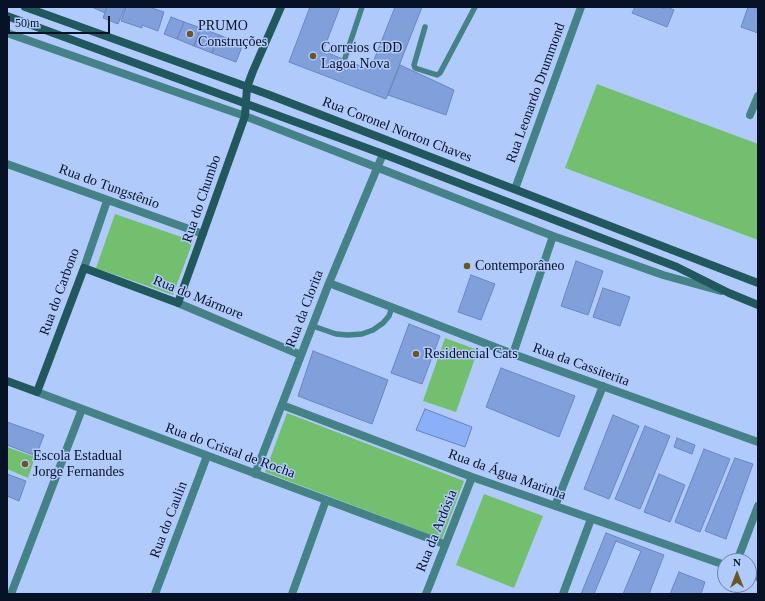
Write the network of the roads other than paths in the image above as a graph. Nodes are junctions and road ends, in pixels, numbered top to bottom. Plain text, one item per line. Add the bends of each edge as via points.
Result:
1 (27, 7) edge
2 (279, 7) edge
3 (362, 7) edge
4 (475, 7) edge
5 (581, 7) edge
6 (7, 16) edge
7 (425, 28) dead end
8 (7, 34) edge
9 (345, 58) dead end
10 (247, 87) junction
11 (758, 96) edge
12 (245, 103) junction
13 (750, 115) dead end
14 (245, 116) junction
15 (383, 154) junction
16 (7, 164) edge
17 (377, 167) junction
18 (515, 188) junction
19 (107, 201) junction
20 (203, 234) junction
21 (553, 236) junction
22 (84, 268) junction
23 (329, 283) junction
24 (758, 283) edge
25 (729, 293) junction
26 (178, 303) junction
27 (758, 305) edge
28 (392, 307) junction
29 (313, 326) junction
30 (513, 354) junction
31 (301, 355) junction
32 (7, 381) edge
33 (603, 386) junction
34 (36, 392) junction
35 (282, 405) junction
36 (82, 409) junction
37 (758, 442) edge
38 (207, 456) junction
39 (255, 474) junction
40 (472, 477) junction
41 (326, 500) junction
42 (555, 506) junction
43 (758, 506) edge
44 (591, 519) junction
45 (444, 544) junction
46 (740, 553) edge
47 (717, 562) edge
48 (11, 594) edge
49 (155, 594) edge
50 (292, 594) edge
51 (426, 594) edge
52 (564, 594) edge

1 - 10 main road, Rua Coronel Norton Chaves
2 - 10 main road, Rua do Chumbo
3 - 9 lane
4 - 7 lane via 437,75 415,68 414,65
5 - 18 street, Rua Leonardo Drummond
6 - 12 main road, Rua Coronel Norton Chaves
8 - 14 street, Rua Coronel Norton Chaves
10 - 12 main road, Rua do Chumbo
10 - 18 main road, Rua Coronel Norton Chaves
11 - 13 street
12 - 14 main road, Rua do Chumbo
12 - 15 main road, Rua Coronel Norton Chaves
14 - 17 street, Rua Coronel Norton Chaves
14 - 20 main road, Rua do Chumbo
15 - 17 street, Rua da Clorita
15 - 25 main road, Rua Coronel Norton Chaves via 677,268
16 - 19 street, Rua do Tungstênio
17 - 21 street, Rua Coronel Norton Chaves
17 - 23 street, Rua da Clorita
18 - 24 main road, Rua Coronel Norton Chaves
19 - 20 street, Rua do Tungstênio
19 - 22 street, Rua do Carbono
20 - 26 main road, Rua do Chumbo
21 - 25 street, Rua Coronel Norton Chaves via 663,275
21 - 30 street
22 - 26 main road, Rua do Mármore
22 - 34 main road, Rua do Carbono
23 - 28 street, Rua da Cassiterita
23 - 29 street, Rua da Clorita
25 - 27 main road, Rua Coronel Norton Chaves
26 - 31 street, Rua do Mármore
28 - 29 lane via 383,323 362,334 336,334
28 - 30 street, Rua da Cassiterita
29 - 31 street, Rua da Clorita
30 - 33 street, Rua da Cassiterita
31 - 35 street, Rua da Clorita
32 - 34 main road, Rua do Cristal de Rocha
33 - 37 street, Rua da Cassiterita
33 - 42 street
34 - 36 street, Rua do Cristal de Rocha
35 - 39 street, Rua da Clorita
35 - 40 street, Rua da Água Marinha
36 - 38 street, Rua do Cristal de Rocha
36 - 48 street
38 - 39 street, Rua do Cristal de Rocha
38 - 49 street, Rua do Caulin
39 - 41 street, Rua do Cristal de Rocha
40 - 42 street, Rua da Água Marinha
40 - 45 street, Rua da Ardósia
41 - 45 street, Rua do Cristal de Rocha
41 - 50 street
42 - 44 street, Rua da Água Marinha
43 - 46 street
44 - 47 street, Rua da Água Marinha
44 - 52 street
45 - 51 street, Rua da Ardósia

